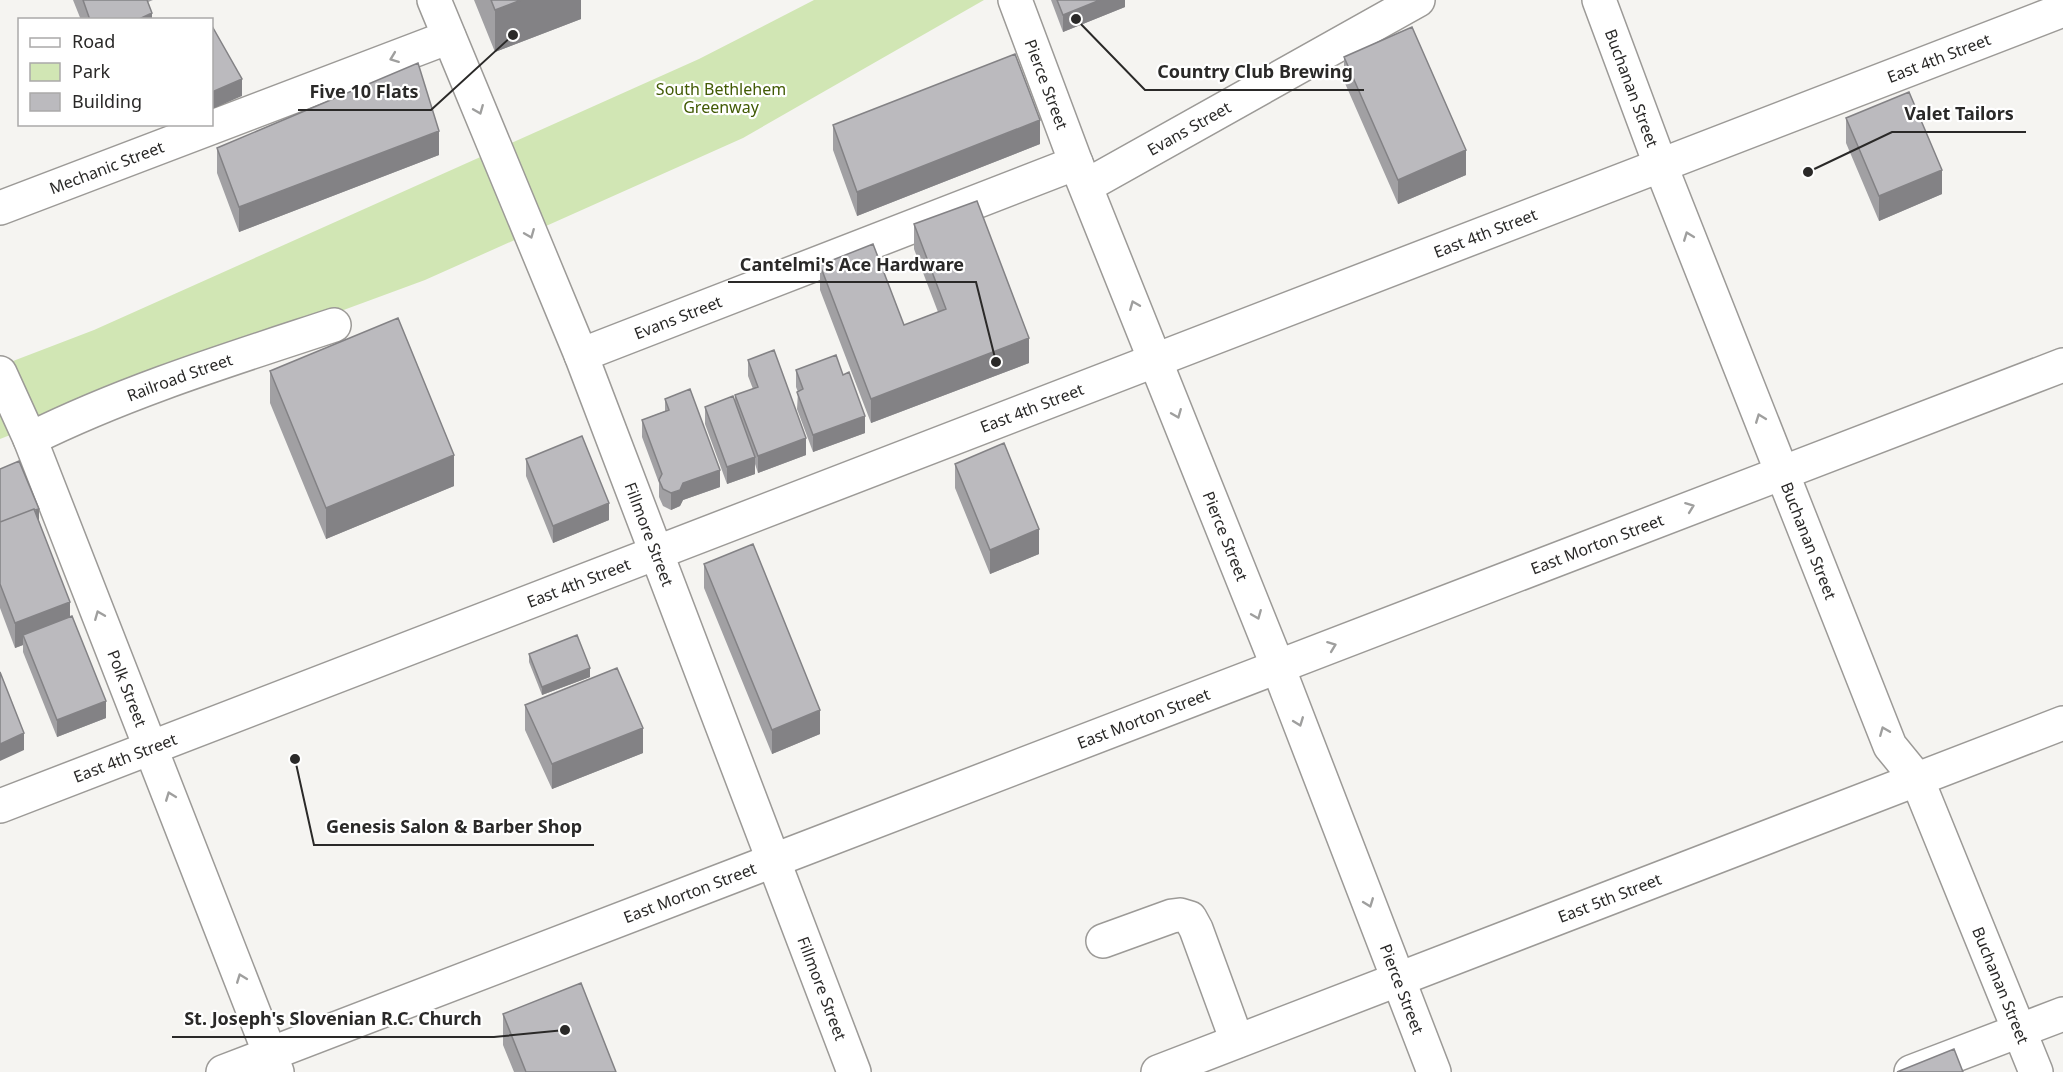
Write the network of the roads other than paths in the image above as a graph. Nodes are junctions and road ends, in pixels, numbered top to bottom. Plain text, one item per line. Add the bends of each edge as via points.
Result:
1 (434, 0) edge
2 (1015, 0) edge
3 (1418, 0) edge
4 (1599, 0) edge
5 (2063, 10) edge
6 (449, 37) junction
7 (1660, 164) junction
8 (1081, 174) junction
9 (0, 208) edge
10 (334, 325) dead end
11 (581, 355) junction
12 (1156, 359) junction
13 (2063, 365) edge
14 (0, 373) edge
15 (30, 439) junction
16 (1781, 472) junction
17 (656, 552) junction
18 (1278, 667) junction
19 (2063, 723) edge
20 (151, 747) junction
21 (1917, 779) junction
22 (0, 806) edge
23 (773, 860) junction
24 (1103, 942) dead end
25 (1398, 979) junction
26 (2063, 1014) edge
27 (2019, 1031) junction
28 (1238, 1041) junction
29 (273, 1063) edge
30 (223, 1072) edge
31 (854, 1072) edge
32 (1158, 1072) edge
33 (1434, 1072) edge
34 (1911, 1072) edge
35 (2036, 1072) edge

1 - 6 street, Fillmore Street
2 - 8 street, Pierce Street
3 - 8 street, Evans Street
4 - 7 street, Buchanan Street
5 - 7 street, East 4th Street
6 -> 9 street, Mechanic Street
6 -> 11 street, Fillmore Street
7 - 12 street, East 4th Street
16 -> 7 street, Buchanan Street
8 - 11 street, Evans Street
12 -> 8 street, Pierce Street
10 - 15 street, Railroad Street via 132,394
11 - 17 street, Fillmore Street
12 - 17 street, East 4th Street
12 -> 18 street, Pierce Street
13 - 16 street, East Morton Street
14 - 15 street, Polk Street
20 -> 15 street, Polk Street
18 -> 16 street, East Morton Street
21 -> 16 street, Buchanan Street via 1890,746
17 - 20 street, East 4th Street
17 - 23 street, Fillmore Street
18 - 23 street, East Morton Street
18 -> 25 street, Pierce Street
19 - 21 street, East 5th Street
20 - 22 street, East 4th Street
29 -> 20 street, Polk Street
21 - 25 street, East 5th Street
21 - 27 street, Buchanan Street
23 - 29 street, East Morton Street
23 - 31 street, Fillmore Street
24 - 28 street via 1172,916 1190,918
25 - 28 street, East 5th Street
25 - 33 street, Pierce Street
26 - 27 street
27 - 34 street
27 - 35 street, Buchanan Street
28 - 32 street, East 5th Street
29 - 30 street, East Morton Street

